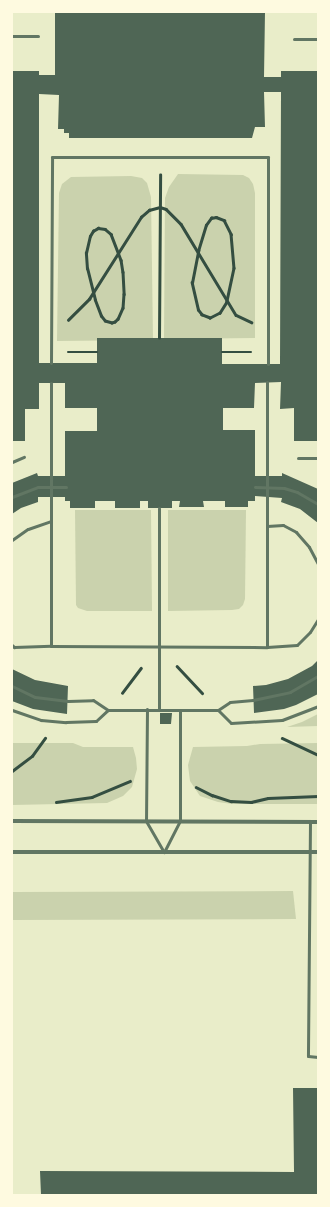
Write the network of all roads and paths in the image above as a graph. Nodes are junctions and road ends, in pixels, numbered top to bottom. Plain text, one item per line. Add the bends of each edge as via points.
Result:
1 (12, 36) edge
2 (38, 36) dead end
3 (294, 39) dead end
4 (318, 39) edge
5 (160, 157) junction
6 (160, 206) junction
7 (198, 251) junction
8 (118, 252) junction
9 (93, 293) junction
10 (227, 302) junction
11 (51, 327) junction
12 (268, 328) junction
13 (159, 338) dead end
14 (51, 352) junction
15 (97, 352) dead end
16 (222, 352) dead end
17 (267, 352) junction
18 (51, 363) dead end
19 (268, 364) dead end
20 (267, 382) dead end
21 (51, 383) dead end
22 (24, 457) dead end
23 (298, 458) dead end
24 (318, 458) edge
25 (12, 462) edge
26 (66, 487) dead end
27 (255, 487) dead end
28 (12, 497) edge
29 (318, 504) edge
30 (159, 508) dead end
31 (51, 522) junction
32 (267, 526) junction
33 (12, 540) edge
34 (318, 564) edge
35 (318, 618) edge
36 (12, 645) edge
37 (50, 646) junction
38 (159, 646) junction
39 (267, 647) junction
40 (318, 676) edge
41 (12, 686) edge
42 (318, 706) edge
43 (12, 710) edge
44 (108, 710) junction
45 (146, 710) junction
46 (159, 710) junction
47 (180, 710) junction
48 (218, 710) junction
49 (47, 736) dead end
50 (278, 736) dead end
51 (318, 755) edge
52 (12, 771) edge
53 (12, 821) edge
54 (146, 821) junction
55 (180, 821) junction
56 (310, 822) junction
57 (318, 822) edge
58 (12, 852) edge
59 (164, 852) junction
60 (310, 852) junction
61 (318, 852) edge
62 (318, 1057) edge

1 - 2 lane
3 - 4 lane
5 - 6 path
5 - 11 lane via 52,157
5 - 12 lane via 268,157
6 - 7 path via 173,215
6 - 8 path via 149,210 141,217
6 - 13 path
7 - 10 path
7 - 10 path via 192,283 198,310 205,317 214,318
7 - 10 path via 206,225 211,218 220,217 228,226 233,243 234,268
8 - 9 path
8 - 9 path via 111,234 104,229 98,228 93,231 86,253
8 - 9 path via 123,272 124,294 123,308 115,322 108,322 101,316
9 - 11 path via 73,317
10 - 12 path via 236,315
11 - 14 lane
12 - 17 lane
14 - 15 path
14 - 18 lane
16 - 17 path
17 - 19 lane
20 - 32 lane
21 - 31 lane
22 - 25 lane
23 - 24 lane
26 - 28 lane via 38,487
27 - 29 lane via 284,488
30 - 38 lane
31 - 33 lane via 28,529
31 - 37 lane
32 - 34 lane via 283,525 296,532 309,547
32 - 39 lane
35 - 39 lane via 310,632 297,645
36 - 37 lane
37 - 38 lane
38 - 39 lane
38 - 46 lane
40 - 48 lane via 290,692 230,702
41 - 44 lane via 35,697 68,701 93,700
42 - 48 lane via 282,720 231,723
43 - 44 lane via 40,720 66,722 96,721
44 - 45 lane
45 - 46 lane
45 - 54 lane
46 - 47 lane
47 - 48 lane
47 - 55 lane
49 - 52 path via 32,756
50 - 51 path
53 - 54 street
54 - 55 street
54 - 59 lane
55 - 56 street
55 - 59 lane
56 - 57 street
56 - 60 lane
58 - 59 street
59 - 60 street
60 - 61 street
60 - 62 lane via 308,1056

